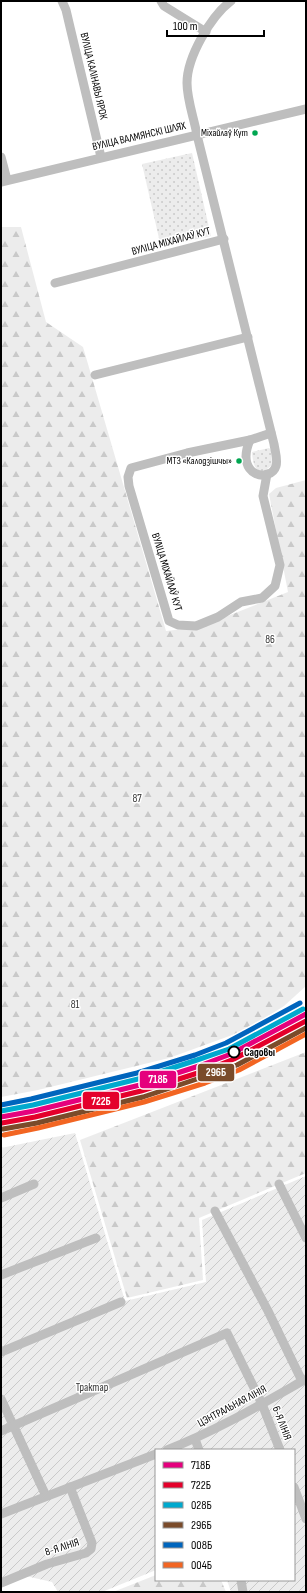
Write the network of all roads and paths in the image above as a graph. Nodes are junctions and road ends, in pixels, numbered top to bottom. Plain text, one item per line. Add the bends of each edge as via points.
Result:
1 (62, 1) edge
2 (161, 1) edge
3 (232, 1) edge
4 (206, 32) junction
5 (306, 109) edge
6 (197, 135) junction
7 (1, 157) edge
8 (101, 157) junction
9 (4, 181) edge
10 (224, 239) junction
11 (55, 283) dead end
12 (248, 337) junction
13 (95, 375) dead end
14 (271, 433) junction
15 (250, 440) junction
16 (267, 474) junction
17 (34, 1184) dead end
18 (279, 1184) dead end
19 (1, 1198) edge
20 (215, 1211) dead end
21 (96, 1238) dead end
22 (306, 1238) edge
23 (1, 1275) edge
24 (121, 1302) dead end
25 (1, 1352) edge
26 (304, 1380) edge
27 (1, 1399) edge
28 (262, 1404) junction
29 (14, 1425) junction
30 (1, 1430) edge
31 (194, 1439) junction
32 (169, 1449) edge
33 (198, 1449) edge
34 (280, 1449) edge
35 (155, 1454) edge
36 (70, 1487) junction
37 (295, 1490) edge
38 (46, 1496) junction
39 (1, 1514) edge
40 (306, 1519) edge
41 (241, 1581) edge
42 (1, 1583) edge
43 (243, 1592) edge

1 - 8 street, ВУЛІЦА КАЛІНАВЫ ЯРОК
2 - 4 street via 164,6
3 - 4 street, ВУЛІЦА МІХАЙЛАЎ КУТ via 225,6
4 - 6 street, ВУЛІЦА МІХАЙЛАЎ КУТ via 188,72 187,85
5 - 6 street, ВУЛІЦА ВАЛМЯНСКІ ШЛЯХ
6 - 8 street, ВУЛІЦА ВАЛМЯНСКІ ШЛЯХ
6 - 10 street, ВУЛІЦА МІХАЙЛАЎ КУТ
7 - 9 street
8 - 9 street, ВУЛІЦА ВАЛМЯНСКІ ШЛЯХ
10 - 11 street, ВУЛІЦА МІХАЙЛАЎ КУТ
10 - 12 street, ВУЛІЦА МІХАЙЛАЎ КУТ
12 - 13 street
12 - 14 street, ВУЛІЦА МІХАЙЛАЎ КУТ
14 - 15 street
14 - 16 street, ВУЛІЦА МІХАЙЛАЎ КУТ via 276,468
15 - 16 street via 245,451 246,463 255,474
15 - 16 street, ВУЛІЦА МІХАЙЛАЎ КУТ via 131,468 128,476 129,486 169,621 178,625 196,626 218,617 241,602 262,598 275,586 280,565 263,496
17 - 19 street
18 - 22 street
20 - 26 street
21 - 23 street
24 - 25 street
26 - 28 street, ЦЭНТРАЛЬНАЯ ЛІНІЯ
27 - 29 street
28 - 29 street, 6-Я ЛІНІЯ via 227,1333
28 - 31 street, ЦЭНТРАЛЬНАЯ ЛІНІЯ
28 - 34 street, 6-Я ЛІНІЯ
29 - 30 street
29 - 38 street
31 - 32 street, ЦЭНТРАЛЬНАЯ ЛІНІЯ
31 - 33 street
35 - 36 street
36 - 38 street
36 - 42 street, 8-Я ЛІНІЯ via 92,1543 91,1549
37 - 40 street
38 - 39 street
41 - 43 street

